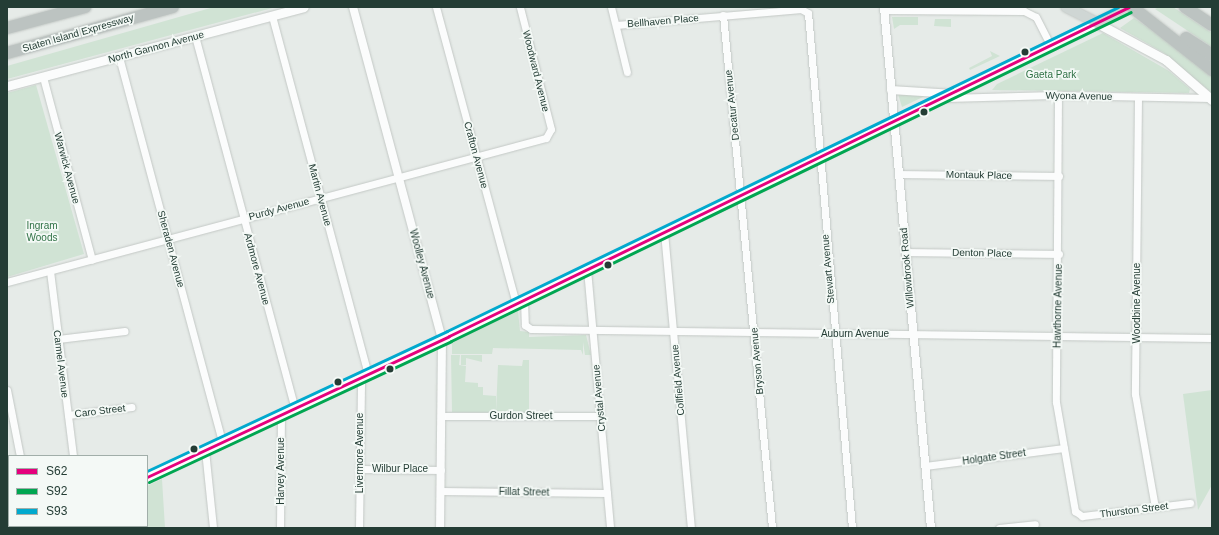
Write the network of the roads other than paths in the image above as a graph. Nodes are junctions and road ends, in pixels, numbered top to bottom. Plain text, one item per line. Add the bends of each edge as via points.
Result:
1 (85, 7) edge
2 (173, 7) edge
3 (304, 7) edge
4 (353, 7) edge
5 (436, 7) edge
6 (520, 7) edge
7 (611, 7) edge
8 (1066, 7) edge
9 (1185, 7) edge
10 (1197, 7) edge
11 (884, 9) edge
12 (806, 10) joint
13 (1137, 10) edge
14 (723, 15) junction
15 (272, 16) junction
16 (1212, 16) edge
17 (1098, 23) junction
18 (616, 25) junction
19 (1212, 25) edge
20 (7, 28) edge
21 (195, 36) junction
22 (1051, 46) junction
23 (7, 53) edge
24 (1212, 55) edge
25 (119, 56) junction
26 (1212, 70) edge
27 (627, 72) dead end
28 (43, 77) junction
29 (7, 86) edge
30 (891, 90) junction
31 (1058, 95) junction
32 (951, 96) junction
33 (1138, 97) junction
34 (1211, 99) edge
35 (894, 122) junction
36 (551, 135) joint
37 (477, 157) junction
38 (819, 157) junction
39 (899, 174) junction
40 (1059, 176) junction
41 (398, 178) junction
42 (741, 195) junction
43 (321, 198) junction
44 (244, 218) junction
45 (664, 232) junction
46 (168, 239) junction
47 (906, 252) junction
48 (1059, 254) junction
49 (92, 260) junction
50 (587, 269) junction
51 (50, 271) junction
52 (7, 282) edge
53 (520, 302) junction
54 (593, 329) junction
55 (125, 331) dead end
56 (674, 332) junction
57 (755, 333) junction
58 (834, 334) junction
59 (913, 334) junction
60 (1057, 336) junction
61 (1137, 337) junction
62 (1212, 338) edge
63 (58, 339) junction
64 (442, 340) junction
65 (364, 376) junction
66 (7, 390) edge
67 (132, 407) dead end
68 (295, 408) junction
69 (68, 415) junction
70 (281, 415) junction
71 (441, 416) junction
72 (600, 416) junction
73 (222, 442) junction
74 (1064, 448) junction
75 (205, 450) junction
76 (20, 455) edge
77 (73, 455) edge
78 (925, 466) junction
79 (360, 469) junction
80 (441, 470) junction
81 (148, 477) edge
82 (440, 491) junction
83 (607, 492) junction
84 (1190, 503) dead end
85 (1155, 507) junction
86 (1077, 515) joint
87 (1035, 524) dead end
88 (213, 528) edge
89 (280, 528) edge
90 (360, 528) edge
91 (440, 528) edge
92 (610, 528) edge
93 (691, 528) edge
94 (772, 528) edge
95 (852, 528) edge
96 (931, 528) edge
97 (999, 528) edge

1 - 20 highway
2 - 23 highway, Staten Island Expressway
3 - 15 main road, North Gannon Avenue
4 - 41 street, Woolley Avenue
5 - 37 street, Crafton Avenue
6 - 36 street, Woodward Avenue
7 - 18 street
8 - 17 main road
9 - 19 highway
10 - 16 highway
11 - 22 street via 1024,11 1036,16
11 - 30 street, Willowbrook Road
12 - 14 street, Bellhaven Place
12 - 38 street, Stewart Avenue
13 - 17 main road
13 - 24 highway
13 - 26 highway
14 - 18 street, Bellhaven Place
14 - 42 street, Decatur Avenue
15 - 21 main road, North Gannon Avenue
15 - 43 street, Martin Avenue
17 - 22 main road
17 - 34 main road via 1166,60
18 - 27 street
21 - 25 main road, North Gannon Avenue
21 - 44 street, Ardmore Avenue
22 - 32 main road
25 - 28 main road, North Gannon Avenue
25 - 46 street, Sheraden Avenue
28 - 29 main road, North Gannon Avenue
28 - 49 street, Warwick Avenue
30 - 32 street
30 - 35 street, Willowbrook Road
31 - 32 street, Wyona Avenue
31 - 33 street, Wyona Avenue
31 - 40 street, Hawthorne Avenue
32 - 35 main road
33 - 34 street, Wyona Avenue
33 - 61 street, Woodbine Avenue
35 - 38 main road
35 - 39 street, Willowbrook Road
36 - 37 street, Purdy Avenue
37 - 41 street, Purdy Avenue
37 - 53 street, Crafton Avenue
38 - 42 main road
38 - 58 street, Stewart Avenue
39 - 40 street, Montauk Place
39 - 47 street, Willowbrook Road
40 - 48 street, Hawthorne Avenue
41 - 43 street, Purdy Avenue
41 - 64 street, Woolley Avenue
42 - 45 main road
42 - 57 street, Bryson Avenue
43 - 44 street, Purdy Avenue
43 - 65 street, Martin Avenue
44 - 46 street, Purdy Avenue
44 - 68 street, Ardmore Avenue
45 - 50 main road
45 - 56 street, Collfield Avenue
46 - 49 street, Purdy Avenue
46 - 73 street, Sheraden Avenue
47 - 48 street, Denton Place
47 - 59 street, Willowbrook Road
48 - 60 street, Hawthorne Avenue
49 - 51 street, Purdy Avenue
50 - 53 main road
50 - 54 street, Crystal Avenue
51 - 52 street, Purdy Avenue
51 - 63 street, Carmel Avenue
53 - 54 street, Auburn Avenue via 525,325 531,329
53 - 64 main road
54 - 56 street, Auburn Avenue
54 - 72 street, Crystal Avenue
55 - 63 street
56 - 57 street, Auburn Avenue
56 - 93 street, Collfield Avenue
57 - 58 street, Auburn Avenue
57 - 94 street, Bryson Avenue
58 - 59 street, Auburn Avenue
58 - 95 street, Stewart Avenue
59 - 60 street, Auburn Avenue
59 - 78 street, Willowbrook Road
60 - 61 street, Auburn Avenue
60 - 74 street, Hawthorne Avenue via 1056,402
61 - 62 street, Auburn Avenue
61 - 85 street, Woodbine Avenue via 1135,394
63 - 69 street, Carmel Avenue
64 - 65 main road
64 - 71 street, Woolley Avenue
65 - 68 main road
65 - 79 street, Livermore Avenue
66 - 76 street
67 - 69 street, Caro Street
68 - 70 main road
69 - 77 street, Carmel Avenue
70 - 73 main road
70 - 89 street, Harvey Avenue
71 - 72 street, Gurdon Street
71 - 80 street, Woolley Avenue
72 - 83 street, Crystal Avenue
73 - 75 main road
74 - 78 street, Holgate Street
74 - 86 street, Hawthorne Avenue
75 - 81 main road
75 - 88 street
78 - 96 street, Willowbrook Road
79 - 80 street, Wilbur Place
79 - 90 street, Livermore Avenue
80 - 82 street, Woolley Avenue
82 - 83 street, Fillat Street
82 - 91 street, Woolley Avenue
83 - 92 street, Crystal Avenue
84 - 85 street, Thurston Street
85 - 86 street, Thurston Street
87 - 97 street

